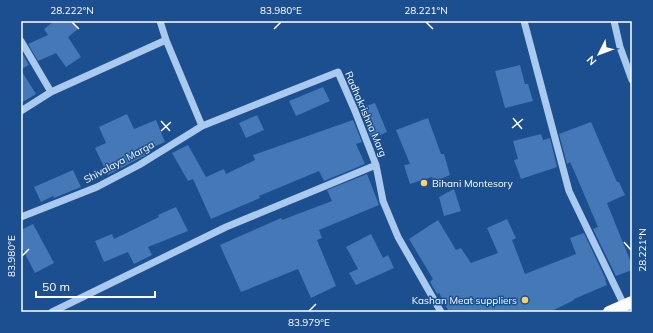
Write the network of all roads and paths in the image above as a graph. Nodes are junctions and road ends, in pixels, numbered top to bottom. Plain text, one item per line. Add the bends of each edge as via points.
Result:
1 (160, 21) edge
2 (524, 21) edge
3 (614, 21) edge
4 (166, 40) junction
5 (21, 41) edge
6 (632, 80) edge
7 (51, 92) junction
8 (21, 111) edge
9 (202, 126) junction
10 (376, 165) junction
11 (21, 217) edge
12 (628, 304) edge
13 (52, 312) edge
14 (441, 312) edge
15 (609, 312) edge

1 - 4 street
2 - 12 street via 569,191
3 - 6 street
4 - 7 street
4 - 9 street
5 - 7 street
7 - 8 street
9 - 10 street, Radhakrishna Marg via 338,72
9 - 11 street, Shivalaya Marga via 139,165 97,187
10 - 13 street via 226,227
10 - 14 street, Radhakrishna Marg via 383,200 398,237
12 - 15 highway

